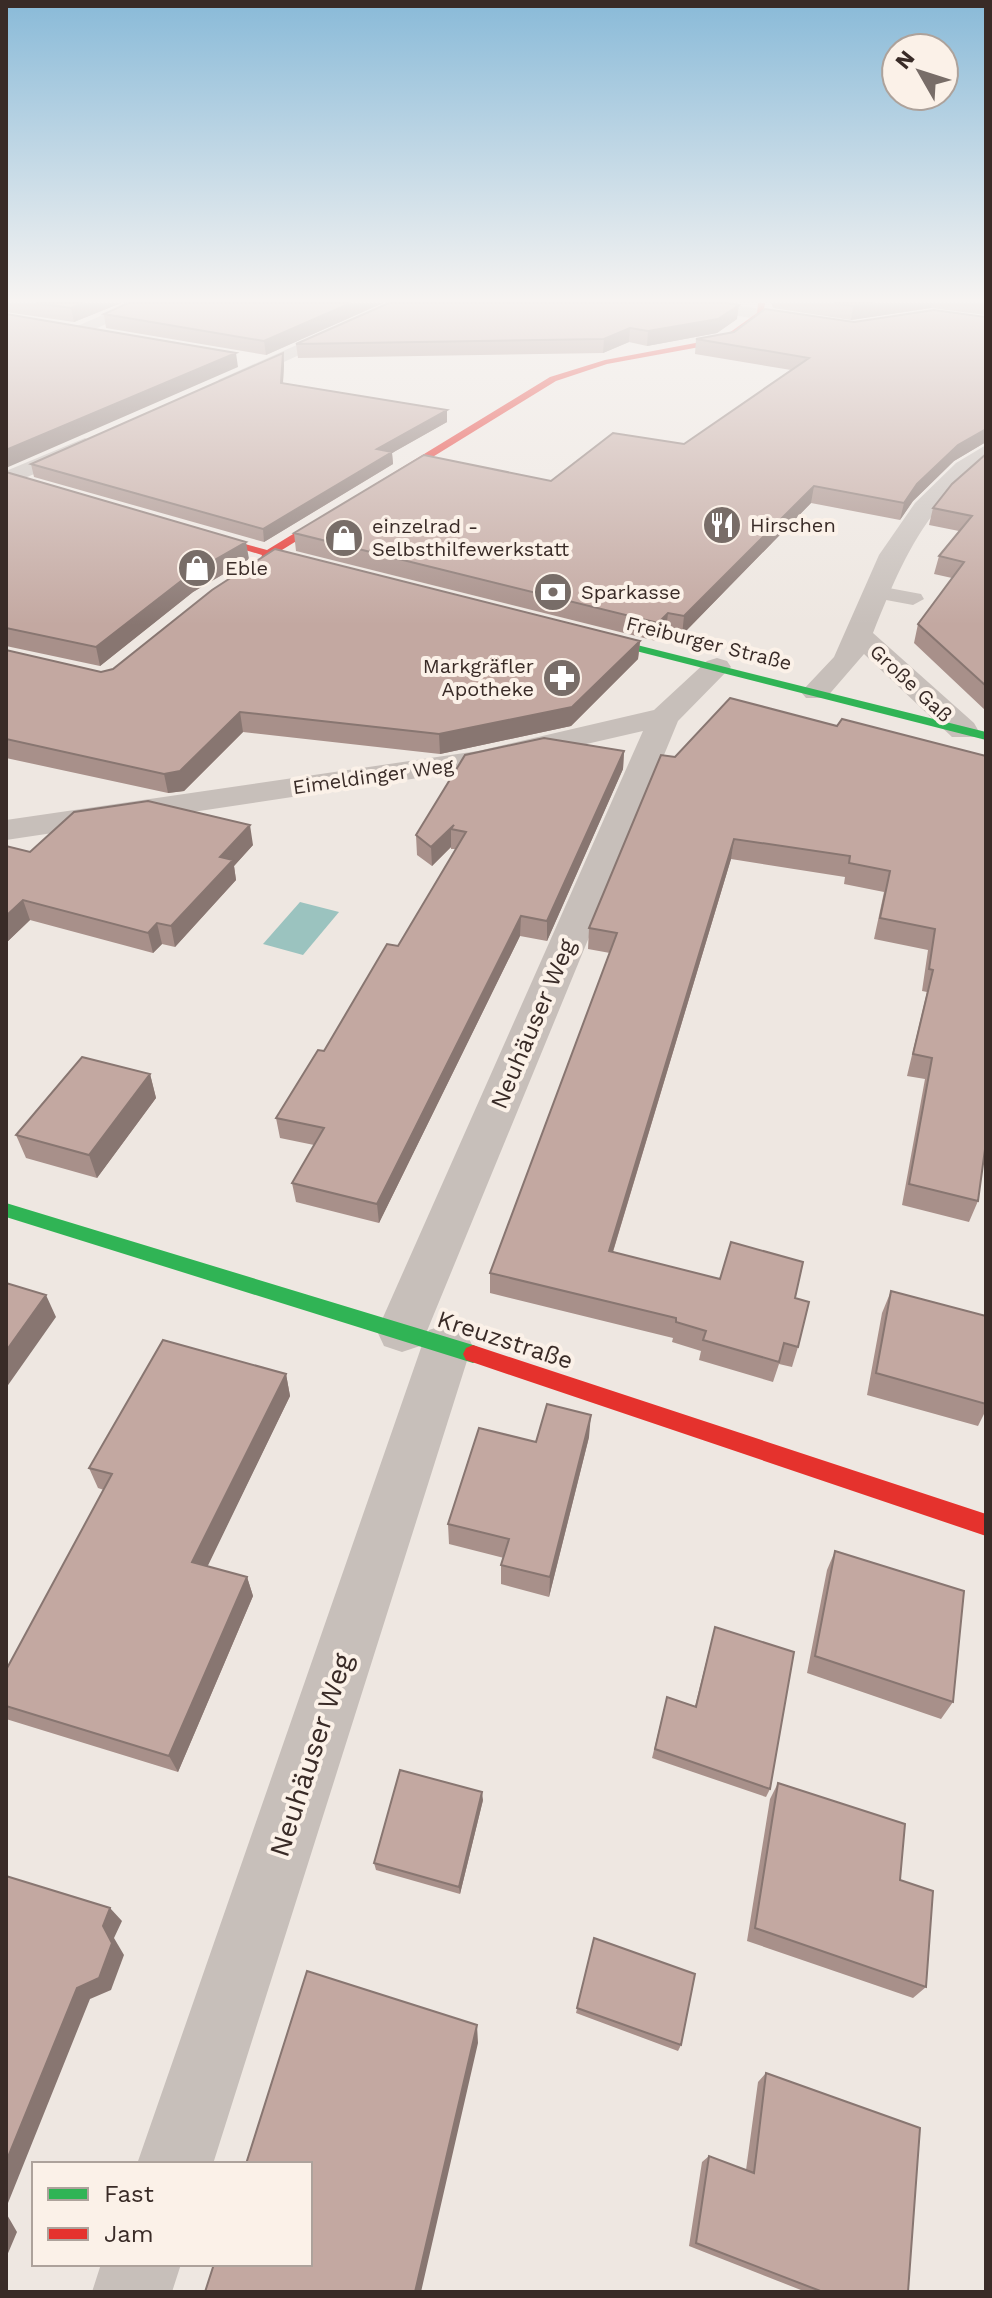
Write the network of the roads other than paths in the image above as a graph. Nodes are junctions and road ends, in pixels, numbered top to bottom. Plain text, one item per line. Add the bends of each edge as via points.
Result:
1 (502, 410) edge
2 (107, 434) edge
3 (986, 452) edge
4 (6, 479) edge
5 (37, 488) edge
6 (176, 528) edge
7 (268, 554) junction
8 (344, 574) edge
9 (878, 592) junction
10 (216, 593) edge
11 (913, 599) dead end
12 (565, 630) edge
13 (860, 636) junction
14 (717, 667) junction
15 (816, 692) junction
16 (664, 717) junction
17 (974, 733) edge
18 (6, 830) edge
19 (6, 1210) edge
20 (424, 1338) junction
21 (986, 1525) edge
22 (176, 2162) edge
23 (140, 2266) edge
24 (132, 2292) edge

1 - 7 street
2 - 4 street
3 - 9 street, Große Gaß via 923,508 892,555
4 - 5 street
6 - 7 street
7 - 8 street
7 - 10 street via 264,564
9 - 11 lane
9 - 13 street, Große Gaß
12 - 14 street, Freiburger Straße
13 - 15 street, Große Gaß via 847,660
13 - 17 street, Große Gaß
14 - 15 street, Freiburger Straße
14 - 16 street
15 - 17 street, Freiburger Straße
16 - 18 street, Eimeldinger Weg via 478,760
16 - 20 street, Neuhäuser Weg
19 - 20 street, Kreuzstraße
20 - 21 street, Kreuzstraße
20 - 22 street, Neuhäuser Weg
23 - 24 street

